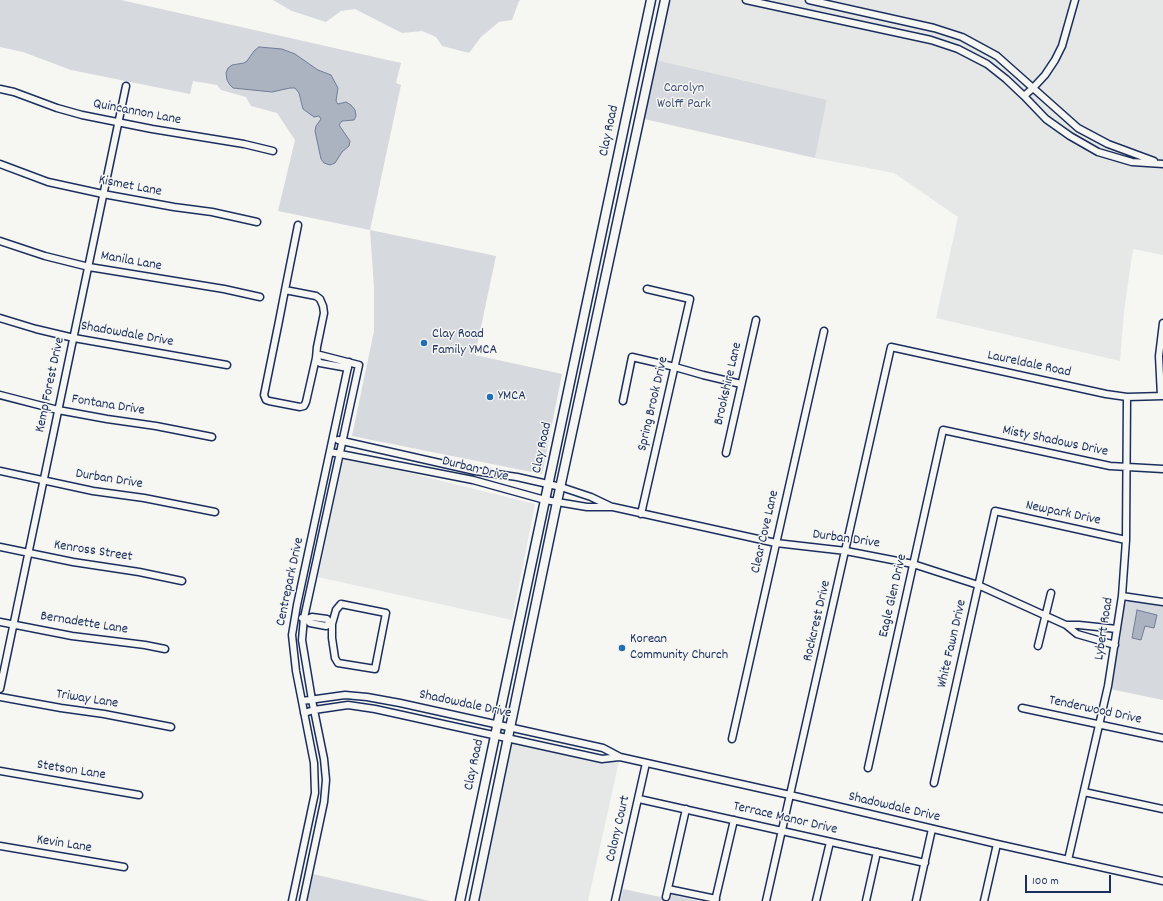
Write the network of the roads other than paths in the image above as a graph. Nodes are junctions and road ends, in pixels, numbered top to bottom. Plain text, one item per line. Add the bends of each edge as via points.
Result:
1 (651, 0) edge
2 (665, 0) edge
3 (746, 0) edge
4 (810, 0) edge
5 (1075, 0) edge
6 (126, 86) dead end
7 (1033, 88) junction
8 (0, 89) edge
9 (1024, 96) junction
10 (118, 122) junction
11 (625, 123) junction
12 (638, 126) junction
13 (273, 151) dead end
14 (0, 164) edge
15 (1162, 164) edge
16 (103, 194) junction
17 (607, 205) junction
18 (621, 207) junction
19 (258, 222) dead end
20 (298, 225) dead end
21 (0, 241) edge
22 (89, 266) junction
23 (647, 289) dead end
24 (285, 290) junction
25 (588, 294) junction
26 (260, 296) dead end
27 (602, 296) junction
28 (0, 318) edge
29 (756, 320) dead end
30 (1163, 323) edge
31 (824, 331) dead end
32 (74, 338) junction
33 (892, 347) joint
34 (316, 358) junction
35 (332, 358) junction
36 (227, 365) dead end
37 (330, 365) junction
38 (348, 365) junction
39 (675, 367) junction
40 (741, 384) junction
41 (568, 390) junction
42 (581, 393) junction
43 (0, 395) edge
44 (1162, 396) edge
45 (1127, 397) junction
46 (623, 401) dead end
47 (58, 410) junction
48 (943, 430) joint
49 (212, 437) dead end
50 (333, 439) junction
51 (342, 441) junction
52 (330, 452) junction
53 (339, 453) junction
54 (726, 454) dead end
55 (1126, 466) junction
56 (1163, 469) edge
57 (0, 471) edge
58 (43, 481) junction
59 (548, 484) junction
60 (560, 487) junction
61 (545, 500) junction
62 (557, 502) junction
63 (613, 507) junction
64 (995, 511) joint
65 (215, 512) dead end
66 (641, 514) junction
67 (313, 532) junction
68 (322, 534) junction
69 (1126, 540) junction
70 (776, 543) junction
71 (0, 547) edge
72 (846, 551) junction
73 (28, 553) junction
74 (913, 564) junction
75 (182, 580) dead end
76 (528, 581) junction
77 (540, 584) junction
78 (978, 585) junction
79 (1051, 593) dead end
80 (1122, 596) junction
81 (1163, 602) edge
82 (1045, 617) junction
83 (295, 618) junction
84 (305, 618) junction
85 (0, 622) edge
86 (331, 624) junction
87 (14, 625) junction
88 (1066, 625) junction
89 (1117, 629) junction
90 (1115, 645) junction
91 (1038, 646) dead end
92 (165, 649) dead end
93 (0, 689) edge
94 (0, 697) edge
95 (312, 700) junction
96 (302, 701) junction
97 (400, 704) junction
98 (1022, 708) dead end
99 (314, 710) junction
100 (304, 713) junction
101 (398, 714) junction
102 (1099, 723) junction
103 (497, 724) junction
104 (171, 727) dead end
105 (510, 727) junction
106 (495, 736) junction
107 (1163, 738) edge
108 (508, 739) junction
109 (732, 739) dead end
110 (620, 757) junction
111 (646, 763) junction
112 (868, 768) dead end
113 (0, 772) edge
114 (934, 783) dead end
115 (315, 787) junction
116 (325, 788) junction
117 (1084, 792) junction
118 (139, 795) dead end
119 (790, 795) junction
120 (639, 798) junction
121 (686, 809) junction
122 (1163, 809) edge
123 (734, 820) junction
124 (932, 829) junction
125 (782, 831) junction
126 (830, 842) junction
127 (997, 844) junction
128 (0, 846) edge
129 (877, 852) junction
130 (301, 860) junction
131 (1068, 860) junction
132 (311, 862) junction
133 (925, 863) junction
134 (124, 867) dead end
135 (467, 868) junction
136 (480, 870) junction
137 (1163, 881) edge
138 (668, 889) junction
139 (666, 897) dead end
140 (716, 900) edge
141 (292, 901) edge
142 (303, 901) edge
143 (460, 901) edge
144 (474, 901) edge
145 (615, 901) edge
146 (766, 901) edge
147 (816, 901) edge
148 (866, 901) edge
149 (916, 901) edge
150 (984, 901) edge

1 - 11 main road, Clay Road
2 - 12 main road, Clay Road
3 - 9 street via 931,40 987,64
4 - 7 street via 962,36 996,56
5 - 7 street via 1062,46 1055,60
6 - 10 street, Kemp Forest Drive
7 - 9 street
7 - 15 street via 1078,128 1108,144
8 - 10 street, Quincannon Lane via 82,115
9 - 15 street via 1046,119 1098,152 1132,162
10 - 13 street, Quincannon Lane
10 - 16 street, Kemp Forest Drive
11 - 12 main road
11 - 17 main road, Clay Road
12 - 18 main road, Clay Road
14 - 16 street, Kismet Lane via 48,182
16 - 19 street, Kismet Lane
16 - 22 street, Kemp Forest Drive
17 - 18 main road
17 - 25 main road, Clay Road
18 - 27 main road, Clay Road
20 - 24 street
21 - 22 street, Manila Lane via 45,256
22 - 26 street, Manila Lane
22 - 32 street, Kemp Forest Drive
23 - 39 street, Spring Brook Drive via 690,299
24 - 34 street via 320,299 324,312
24 - 34 street via 264,395 266,400 304,406
25 - 27 main road
25 - 41 main road, Clay Road
27 - 42 main road, Clay Road
28 - 32 street, Shadowdale Drive
29 - 40 street, Brookshire Lane
30 - 44 street via 1159,356
31 - 70 street, Clear Cove Lane
32 - 36 street, Shadowdale Drive
32 - 47 street, Kemp Forest Drive
33 - 45 street, Laureldale Road
33 - 72 street, Rockcrest Drive
34 - 35 street via 320,355
34 - 37 street via 320,363
35 - 37 street
35 - 38 street
37 - 38 street
38 - 50 street, Centrepark Drive
38 - 51 street, Centrepark Drive via 359,364
39 - 40 street
39 - 46 street via 632,358
39 - 66 street, Spring Brook Drive
40 - 54 street, Brookshire Lane
41 - 42 main road
41 - 59 main road, Clay Road
42 - 60 main road, Clay Road
43 - 47 street, Fontana Drive
44 - 45 street, Laureldale Road
45 - 55 street, Lybert Road
47 - 49 street, Fontana Drive
47 - 58 street, Kemp Forest Drive
48 - 55 street, Misty Shadows Drive via 1110,466
48 - 74 street, Eagle Glen Drive
50 - 51 street, Durban Drive
50 - 52 street, Centrepark Drive
51 - 53 street, Centrepark Drive
51 - 59 street, Durban Drive via 475,471
52 - 53 street, Durban Drive
52 - 67 street, Centrepark Drive
53 - 61 street, Durban Drive via 473,480
53 - 68 street, Centrepark Drive
55 - 56 street, Misty Shadows Drive
55 - 69 street, Lybert Road
57 - 58 street, Durban Drive
58 - 65 street, Durban Drive
58 - 73 street, Kemp Forest Drive
59 - 60 street, Durban Drive
59 - 61 main road, Clay Road
60 - 62 main road, Clay Road
60 - 63 street, Durban Drive via 591,496
61 - 62 street, Durban Drive
61 - 76 main road, Clay Road
62 - 63 street, Durban Drive via 587,507
62 - 77 main road, Clay Road
63 - 66 street, Durban Drive
64 - 69 street, Newpark Drive
64 - 78 street, White Fawn Drive
66 - 70 street, Durban Drive
67 - 68 street
67 - 83 street, Centrepark Drive
68 - 84 street, Centrepark Drive
69 - 80 street, Lybert Road
70 - 72 street, Durban Drive
70 - 109 street, Clear Cove Lane
71 - 73 street, Kenross Street
72 - 74 street, Durban Drive
72 - 119 street, Rockcrest Drive
73 - 75 street, Kenross Street
73 - 87 street, Kemp Forest Drive
74 - 78 street, Durban Drive
74 - 112 street, Eagle Glen Drive
76 - 77 main road
76 - 103 main road, Clay Road
77 - 105 main road, Clay Road
78 - 82 street, Durban Drive
78 - 114 street, White Fawn Drive
79 - 82 street
80 - 81 street
80 - 89 street, Lybert Road
82 - 88 street, Durban Drive
82 - 91 street
83 - 84 street
83 - 96 street, Centrepark Drive via 292,635
84 - 86 street via 310,623 326,626
84 - 95 street, Centrepark Drive via 302,640
85 - 87 street, Bernadette Lane
86 - 86 street via 335,658 338,663 374,668 386,613 341,604
87 - 92 street, Bernadette Lane
87 - 93 street, Kemp Forest Drive
88 - 89 street, Durban Drive
88 - 90 street, Durban Drive via 1077,634
89 - 90 street, Lybert Road
90 - 102 street, Lybert Road
94 - 104 street, Triway Lane
95 - 96 street, Shadowdale Drive
95 - 97 street, Shadowdale Drive via 345,695
95 - 99 street, Centrepark Drive
96 - 100 street, Centrepark Drive
97 - 101 street
97 - 103 street, Shadowdale Drive
98 - 102 street, Tenderwood Drive
99 - 100 street, Shadowdale Drive
99 - 101 street, Shadowdale Drive via 348,705
99 - 116 street, Centrepark Drive via 324,759
100 - 115 street, Centrepark Drive via 314,763
101 - 106 street, Shadowdale Drive
102 - 107 street, Tenderwood Drive
102 - 117 street, Lybert Road
103 - 105 street, Shadowdale Drive
103 - 106 main road, Clay Road
105 - 108 main road, Clay Road
105 - 110 street, Shadowdale Drive via 603,748
106 - 108 street, Shadowdale Drive
106 - 135 main road, Clay Road
108 - 110 street, Shadowdale Drive via 602,759
108 - 136 main road, Clay Road
110 - 111 street, Shadowdale Drive
111 - 119 street, Shadowdale Drive
111 - 120 street, Colony Court
113 - 118 street, Stetson Lane
115 - 116 street
115 - 130 street, Centrepark Drive
116 - 132 street, Centrepark Drive
117 - 122 street
117 - 131 street, Lybert Road
119 - 124 street, Shadowdale Drive
119 - 125 street, Rockcrest Drive
120 - 121 street, Terrace Manor Drive
120 - 145 street, Colony Court
121 - 123 street, Terrace Manor Drive
121 - 138 street
123 - 125 street, Terrace Manor Drive
123 - 140 street
124 - 127 street, Shadowdale Drive
124 - 133 street
125 - 126 street, Terrace Manor Drive
125 - 146 street, Rockcrest Drive
126 - 129 street, Terrace Manor Drive
126 - 147 street
127 - 131 street, Shadowdale Drive
127 - 150 street
128 - 134 street, Kevin Lane
129 - 133 street, Terrace Manor Drive
129 - 148 street
130 - 132 street
130 - 141 street, Centrepark Drive
131 - 137 street, Shadowdale Drive
132 - 142 street, Centrepark Drive
133 - 149 street
135 - 136 main road
135 - 143 main road, Clay Road
136 - 144 main road, Clay Road
138 - 139 street
138 - 140 street

